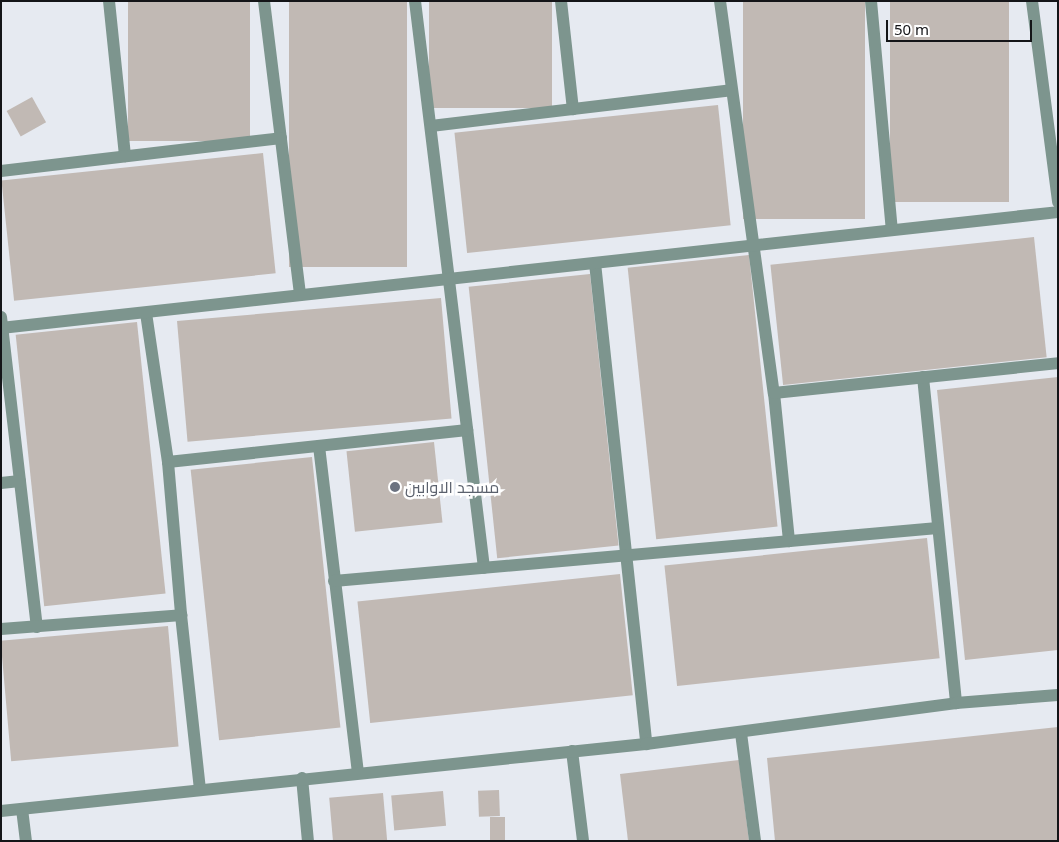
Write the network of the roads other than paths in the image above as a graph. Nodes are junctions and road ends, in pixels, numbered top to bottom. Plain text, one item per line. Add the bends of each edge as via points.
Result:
1 (109, 1) edge
2 (264, 1) edge
3 (416, 1) edge
4 (561, 1) edge
5 (720, 1) edge
6 (871, 1) edge
7 (1032, 1) edge
8 (731, 90) junction
9 (573, 109) junction
10 (430, 126) junction
11 (281, 138) junction
12 (125, 156) junction
13 (1055, 157) edge
14 (1, 171) edge
15 (1058, 202) edge
16 (1058, 212) edge
17 (892, 230) junction
18 (752, 246) junction
19 (595, 263) junction
20 (449, 279) junction
21 (300, 296) junction
22 (146, 312) junction
23 (2, 324) edge
24 (1058, 363) edge
25 (923, 378) junction
26 (774, 393) junction
27 (467, 430) junction
28 (319, 446) junction
29 (168, 462) junction
30 (20, 481) junction
31 (1, 483) edge
32 (938, 528) junction
33 (789, 541) junction
34 (628, 555) junction
35 (484, 568) junction
36 (334, 581) junction
37 (180, 615) junction
38 (37, 626) junction
39 (1, 629) edge
40 (1058, 695) edge
41 (956, 703) junction
42 (741, 733) junction
43 (646, 744) junction
44 (572, 751) junction
45 (358, 773) junction
46 (302, 778) junction
47 (200, 789) junction
48 (22, 809) junction
49 (1, 811) edge
50 (26, 841) edge
51 (308, 841) edge
52 (583, 841) edge
53 (755, 841) edge

1 - 12 street
2 - 11 street
3 - 10 street
4 - 9 street
5 - 8 street
6 - 17 street
7 - 13 street
8 - 9 street
8 - 18 street
9 - 10 street
10 - 20 street
11 - 12 street
11 - 21 street
12 - 14 street
13 - 15 street
16 - 17 street
17 - 18 street
18 - 19 street
18 - 26 street
19 - 20 street
19 - 34 street
20 - 21 street
20 - 27 street
21 - 22 street
22 - 23 street
22 - 29 street
23 - 30 street
24 - 25 street
25 - 26 street
25 - 32 street
26 - 33 street
27 - 28 street
27 - 35 street
28 - 29 street
28 - 36 street
29 - 37 street
30 - 31 street
30 - 38 street
32 - 33 street
32 - 41 street
33 - 34 street
34 - 35 street
34 - 43 street
35 - 36 street
36 - 45 street
37 - 38 street
37 - 47 street
38 - 39 street
40 - 41 street
41 - 42 street
42 - 43 street
42 - 53 street
43 - 44 street
44 - 45 street
44 - 52 street
45 - 46 street
46 - 47 street
46 - 51 street
47 - 48 street
48 - 49 street
48 - 50 street

